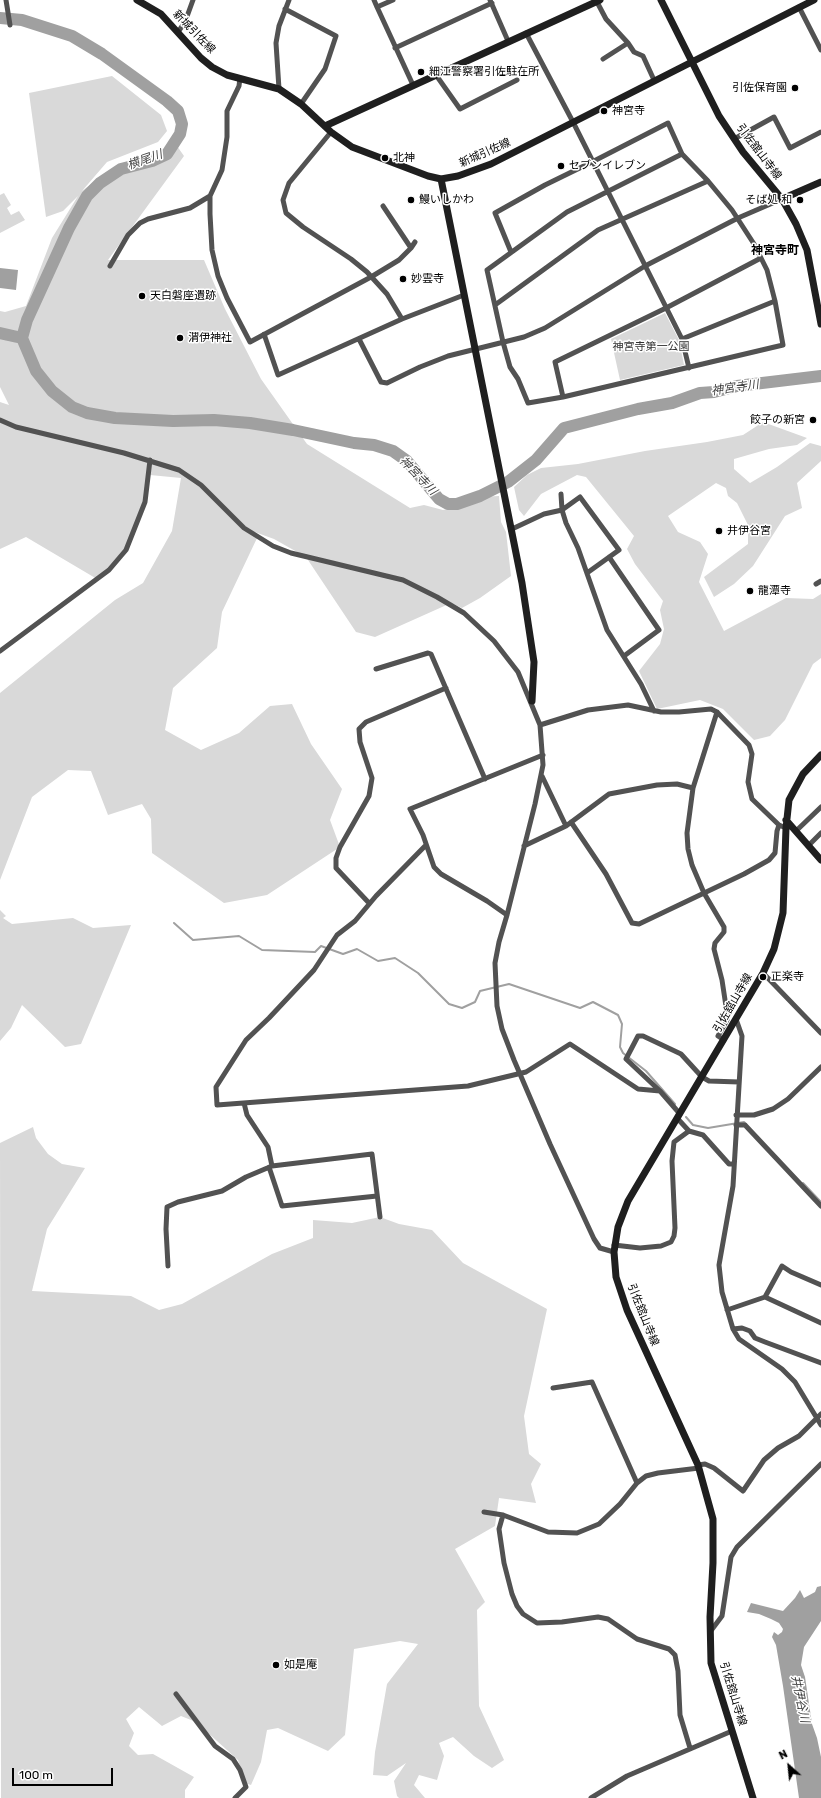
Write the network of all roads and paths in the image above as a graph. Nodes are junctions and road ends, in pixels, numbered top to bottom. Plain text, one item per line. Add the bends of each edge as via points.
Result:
1 (6, 0) edge
2 (138, 0) edge
3 (193, 0) edge
4 (289, 0) edge
5 (374, 0) edge
6 (393, 0) edge
7 (661, 0) edge
8 (814, 0) edge
9 (598, 1) edge
10 (491, 2) edge
11 (377, 7) junction
12 (800, 7) junction
13 (284, 9) junction
14 (10, 25) dead end
15 (178, 32) junction
16 (526, 33) junction
17 (508, 41) junction
18 (628, 43) junction
19 (395, 48) junction
20 (821, 50) edge
21 (603, 59) dead end
22 (691, 62) junction
23 (436, 75) junction
24 (240, 78) junction
25 (517, 80) dead end
26 (654, 80) junction
27 (413, 85) junction
28 (279, 90) junction
29 (301, 104) junction
30 (573, 122) junction
31 (325, 126) junction
32 (331, 132) junction
33 (821, 132) edge
34 (734, 139) junction
35 (682, 154) junction
36 (592, 162) junction
37 (441, 179) junction
38 (708, 180) junction
39 (821, 182) edge
40 (608, 192) junction
41 (210, 196) junction
42 (782, 199) junction
43 (383, 206) dead end
44 (738, 218) junction
45 (621, 219) junction
46 (415, 242) dead end
47 (412, 248) junction
48 (511, 252) junction
49 (761, 258) junction
50 (110, 266) dead end
51 (645, 266) junction
52 (371, 277) junction
53 (464, 295) junction
54 (775, 301) junction
55 (495, 306) junction
56 (819, 306) edge
57 (666, 308) junction
58 (402, 319) junction
59 (821, 324) edge
60 (264, 334) junction
61 (359, 339) junction
62 (682, 339) junction
63 (503, 342) junction
64 (474, 350) junction
65 (689, 368) junction
66 (563, 397) junction
67 (0, 420) edge
68 (150, 460) junction
69 (561, 494) dead end
70 (562, 510) junction
71 (512, 529) junction
72 (609, 557) junction
73 (587, 573) junction
74 (0, 651) edge
75 (624, 656) junction
76 (376, 669) dead end
77 (446, 688) junction
78 (532, 701) junction
79 (654, 711) junction
80 (717, 712) junction
81 (540, 725) junction
82 (543, 755) junction
83 (821, 755) edge
84 (542, 776) junction
85 (485, 779) junction
86 (694, 788) junction
87 (821, 808) edge
88 (786, 820) junction
89 (569, 824) junction
90 (779, 825) junction
91 (786, 828) junction
92 (796, 831) junction
93 (821, 833) edge
94 (426, 845) junction
95 (524, 846) junction
96 (808, 846) junction
97 (821, 860) edge
98 (704, 893) junction
99 (369, 903) junction
100 (507, 915) junction
101 (764, 973) junction
102 (736, 1019) junction
103 (821, 1033) edge
104 (724, 1040) junction
105 (821, 1068) edge
106 (521, 1074) junction
107 (702, 1077) junction
108 (739, 1082) junction
109 (660, 1091) junction
110 (244, 1103) junction
111 (736, 1115) junction
112 (678, 1116) junction
113 (736, 1125) junction
114 (689, 1131) junction
115 (734, 1164) junction
116 (270, 1167) junction
117 (377, 1196) junction
118 (821, 1206) edge
119 (380, 1216) dead end
120 (614, 1248) junction
121 (168, 1266) dead end
122 (821, 1285) edge
123 (764, 1297) junction
124 (727, 1310) junction
125 (821, 1323) edge
126 (733, 1329) junction
127 (821, 1363) edge
128 (553, 1388) dead end
129 (819, 1416) edge
130 (821, 1425) edge
131 (821, 1464) edge
132 (699, 1466) junction
133 (637, 1483) junction
134 (484, 1512) dead end
135 (503, 1515) junction
136 (710, 1632) junction
137 (176, 1694) dead end
138 (732, 1731) junction
139 (690, 1748) junction
140 (235, 1798) edge
141 (591, 1798) edge
142 (753, 1798) edge

1 - 14 street
2 - 15 main road, 新城引佐線 via 161,14
3 - 15 street via 185,22
4 - 13 street
5 - 11 street
6 - 11 street
7 - 22 main road, 引佐舘山寺線
8 - 12 main road, 新城引佐線
9 - 16 main road
9 - 18 street via 606,19
10 - 17 street
10 - 19 street
11 - 19 street
12 - 20 street
12 - 22 main road, 新城引佐線
13 - 28 street via 276,42
13 - 29 street via 336,36 325,69
15 - 24 main road, 新城引佐線 via 212,67
16 - 17 main road
16 - 30 street
17 - 23 main road
18 - 21 street
18 - 26 street via 634,52 643,56
19 - 27 street
22 - 26 main road, 新城引佐線
22 - 34 main road, 引佐舘山寺線
23 - 25 street via 460,109
23 - 27 main road
24 - 28 main road, 新城引佐線
24 - 41 street via 240,86 227,111 227,137 222,170
26 - 30 main road, 新城引佐線
27 - 31 main road
28 - 29 main road, 新城引佐線
29 - 31 main road, 新城引佐線
30 - 36 street
30 - 37 main road, 新城引佐線 via 472,172
31 - 32 main road, 新城引佐線
32 - 37 main road, 新城引佐線 via 352,147
32 - 52 street via 289,183 283,200 286,212 303,227 351,259
33 - 34 street via 790,148 774,117
34 - 42 main road, 引佐舘山寺線
35 - 36 street via 668,123
35 - 38 street
35 - 40 street
36 - 40 street
36 - 48 street via 545,184 495,213
37 - 53 main road
38 - 44 street
38 - 45 street
39 - 42 main road
40 - 45 street
40 - 48 street via 567,212
41 - 50 street via 190,208 140,223 128,235
41 - 60 street via 212,250 218,276 250,342
42 - 44 street
42 - 56 main road, 引佐舘山寺線 via 807,250
43 - 47 street
44 - 49 street
44 - 51 street
45 - 51 street
45 - 55 street via 598,230
46 - 47 street
47 - 52 street via 399,260
48 - 55 street via 487,270
49 - 54 street
49 - 57 street
51 - 57 street
51 - 63 street via 545,328
52 - 58 street via 387,294
52 - 60 street
53 - 58 street
53 - 64 main road
54 - 62 street
54 - 65 street via 783,346
55 - 63 street
56 - 59 main road, 引佐舘山寺線
57 - 62 street
57 - 66 street via 555,362
58 - 61 street
60 - 61 street via 278,375
61 - 64 street via 381,382 388,383 448,356
62 - 65 street
63 - 64 street
63 - 66 street via 510,367 528,403
64 - 71 main road
65 - 66 street
67 - 68 street via 23,429
68 - 74 street via 145,502 126,550 109,570
68 - 78 street via 179,470 201,485 244,528 273,546 296,555 402,580 464,613 494,641 513,665
69 - 70 street
70 - 71 street via 544,514
70 - 72 street via 580,497 619,550
70 - 73 street
71 - 78 main road via 534,662
72 - 73 street
72 - 75 street via 659,630
73 - 75 street via 607,630
75 - 79 street
76 - 77 street via 428,653 432,654
77 - 85 street
77 - 99 street via 366,722 359,729 360,742 372,778 369,796 340,847 336,868
78 - 81 street
79 - 80 street via 711,709
79 - 81 street via 628,705 588,710
80 - 86 street
80 - 90 street via 749,745 752,754 748,782 752,799
81 - 82 street
82 - 84 street
82 - 85 street
83 - 88 main road, 引佐舘山寺線 via 803,774 789,800
84 - 89 street
84 - 95 street
85 - 94 street via 410,809
86 - 89 street via 677,784 657,785 609,794
86 - 98 street via 687,833 688,849
87 - 92 street
88 - 91 main road, 引佐舘山寺線
88 - 92 main road
89 - 95 street
89 - 98 street via 606,874 632,923 639,924
90 - 91 street
90 - 98 street via 775,853 769,860
91 - 101 main road, 引佐舘山寺線 via 783,913 777,941
92 - 96 main road
93 - 96 street
94 - 99 street
94 - 100 street via 434,867 441,874
95 - 100 street
96 - 97 main road
98 - 104 street via 724,927 724,932 715,943 714,949 727,1013 727,1020 718,1036
99 - 110 street via 355,920 337,935 314,970 246,1040 216,1086 217,1105
100 - 106 street via 498,942 495,992 502,1029
101 - 102 main road, 引佐舘山寺線
101 - 103 street
102 - 104 main road, 引佐舘山寺線
102 - 108 street via 742,1036
104 - 107 main road, 引佐舘山寺線
105 - 111 street via 773,1109 754,1115
106 - 109 street via 570,1044 638,1089
106 - 110 street via 468,1086
106 - 120 street via 594,1238 600,1248
107 - 108 street via 709,1081
107 - 109 street via 680,1054 638,1036 626,1059
107 - 112 main road, 引佐舘山寺線
108 - 111 street
109 - 112 street
110 - 116 street via 247,1115 268,1147
111 - 113 street
112 - 114 street
112 - 120 main road, 引佐舘山寺線 via 628,1201 618,1227
113 - 115 street
113 - 118 street via 745,1125
114 - 115 street via 703,1136 729,1164
114 - 120 street via 674,1142 672,1161 675,1228 671,1242 654,1247
115 - 124 street via 733,1186 719,1265
116 - 117 street via 282,1206
116 - 117 street via 372,1154
116 - 121 street via 222,1191 167,1207
117 - 119 street
120 - 132 main road, 引佐舘山寺線 via 616,1277 627,1310
122 - 123 street via 782,1266
123 - 124 street
123 - 125 street
124 - 126 street
126 - 127 street via 742,1328 750,1331 755,1338
126 - 129 street via 747,1346 782,1369 795,1382
128 - 133 street via 592,1382
129 - 130 street
129 - 132 street via 799,1436 764,1460 743,1491 714,1468 705,1464
131 - 136 street via 737,1547 731,1557 722,1616
132 - 133 street via 646,1476
132 - 136 main road, 引佐舘山寺線 via 712,1519
133 - 135 street via 599,1524 577,1533 548,1532
134 - 135 street
135 - 139 street via 499,1529 504,1563 512,1594 523,1614 537,1623 598,1617 608,1619 637,1639 669,1649 675,1655 680,1715
136 - 138 main road, 引佐舘山寺線 via 711,1663
137 - 140 street via 215,1746 233,1759 240,1770 246,1787
138 - 139 street
138 - 142 main road, 引佐舘山寺線
139 - 141 street via 627,1776

